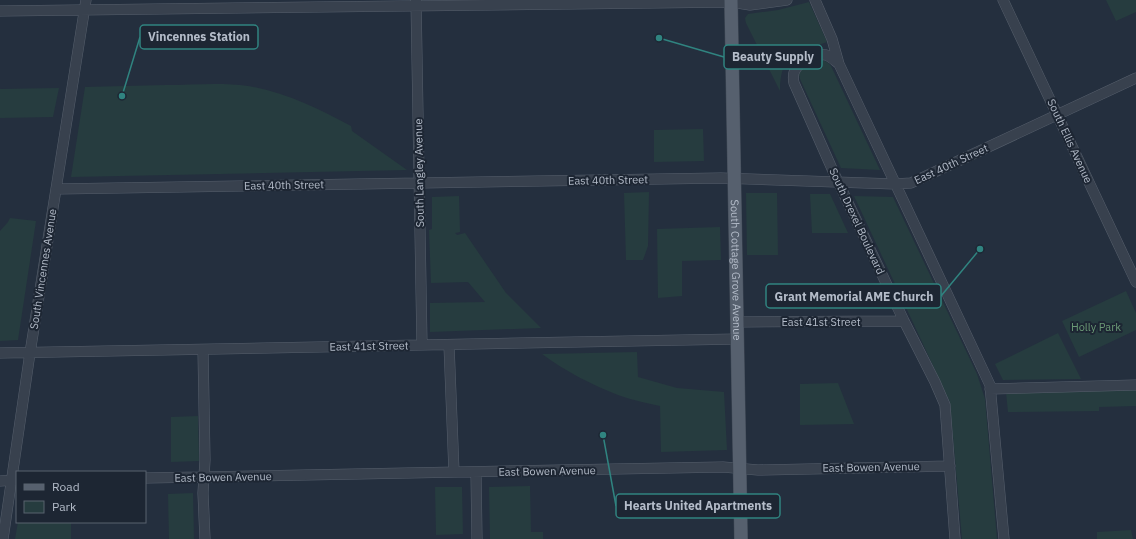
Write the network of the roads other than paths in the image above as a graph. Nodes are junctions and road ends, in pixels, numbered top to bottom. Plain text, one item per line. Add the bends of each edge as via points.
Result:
1 (86, 0) edge
2 (787, 0) edge
3 (815, 0) edge
4 (1003, 0) edge
5 (733, 1) edge
6 (416, 3) edge
7 (84, 10) junction
8 (0, 11) edge
9 (839, 64) junction
10 (1136, 78) edge
11 (1057, 114) junction
12 (734, 178) junction
13 (838, 182) junction
14 (419, 183) junction
15 (895, 184) junction
16 (56, 189) junction
17 (1136, 282) edge
18 (904, 321) junction
19 (737, 322) junction
20 (738, 339) junction
21 (422, 345) junction
22 (449, 345) junction
23 (203, 350) junction
24 (0, 353) edge
25 (30, 353) junction
26 (1136, 385) edge
27 (990, 389) junction
28 (950, 466) junction
29 (740, 468) junction
30 (454, 472) junction
31 (476, 472) junction
32 (204, 477) junction
33 (146, 478) edge
34 (0, 481) edge
35 (14, 481) edge
36 (3, 539) edge
37 (205, 539) edge
38 (477, 539) edge
39 (741, 539) edge
40 (955, 539) edge
41 (1004, 539) edge

1 - 7 street, South Vincennes Avenue
2 - 5 street via 750,5
3 - 9 street via 832,39
4 - 11 street, South Ellis Avenue
5 - 6 street
5 - 12 main road, South Cottage Grove Avenue
6 - 7 street
6 - 14 street, South Langley Avenue
7 - 8 street
7 - 16 street, South Vincennes Avenue
9 - 13 street, South Drexel Boulevard via 826,55 820,55 799,64 793,77
9 - 15 street
10 - 11 street, East 40th Street
11 - 15 street, East 40th Street via 911,183
11 - 17 street, South Ellis Avenue
12 - 13 street, East 40th Street
12 - 14 street, East 40th Street
12 - 19 main road, South Cottage Grove Avenue
13 - 15 street, East 40th Street
13 - 18 street, South Drexel Boulevard
14 - 16 street, East 40th Street
14 - 21 street, South Langley Avenue
15 - 27 street
16 - 25 street, South Vincennes Avenue
18 - 19 street, East 41st Street
18 - 28 street, South Drexel Boulevard via 945,405
19 - 20 main road, South Cottage Grove Avenue
20 - 22 street, East 41st Street
20 - 29 main road, South Cottage Grove Avenue
21 - 22 street, East 41st Street
21 - 23 street, East 41st Street
22 - 30 street
23 - 25 street, East 41st Street
23 - 32 street
24 - 25 street, East 41st Street
25 - 35 street, South Vincennes Avenue
26 - 27 street
27 - 41 street
28 - 29 street, East Bowen Avenue via 758,470
28 - 40 street, South Drexel Boulevard
29 - 31 street, East Bowen Avenue
29 - 39 main road, South Cottage Grove Avenue
30 - 31 street, East Bowen Avenue
30 - 32 street, East Bowen Avenue
31 - 38 street
32 - 33 street, East Bowen Avenue
32 - 37 street
34 - 35 street
35 - 36 street, South Vincennes Avenue

